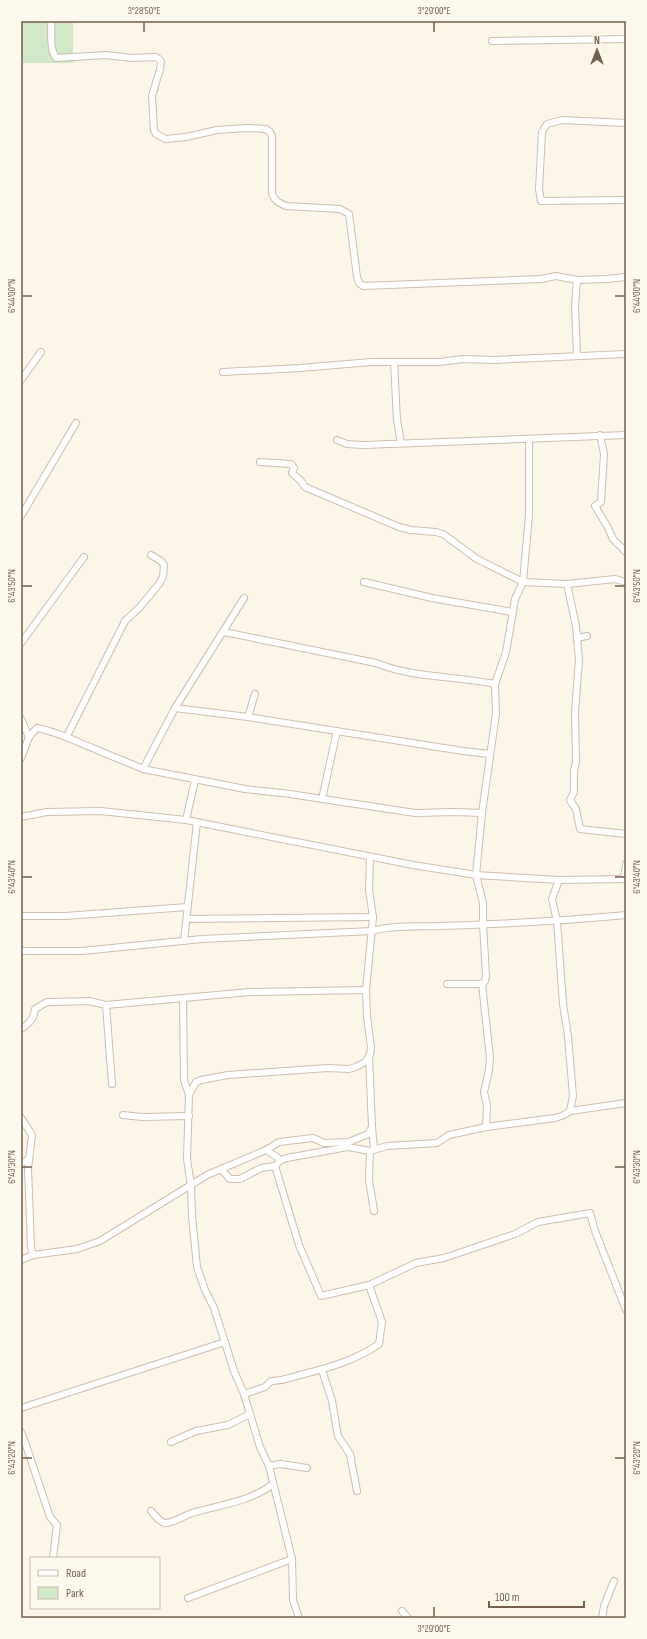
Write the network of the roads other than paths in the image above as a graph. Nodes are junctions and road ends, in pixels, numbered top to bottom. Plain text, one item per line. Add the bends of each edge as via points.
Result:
1 (51, 21) edge
2 (626, 39) edge
3 (492, 41) dead end
4 (626, 123) edge
5 (626, 200) edge
6 (626, 277) edge
7 (577, 280) junction
8 (41, 352) dead end
9 (626, 354) edge
10 (577, 356) junction
11 (394, 362) junction
12 (223, 372) dead end
13 (21, 380) edge
14 (76, 423) dead end
15 (626, 434) edge
16 (600, 435) junction
17 (529, 439) junction
18 (337, 440) dead end
19 (401, 442) junction
20 (260, 462) dead end
21 (21, 516) edge
22 (626, 552) edge
23 (151, 554) dead end
24 (84, 557) dead end
25 (364, 582) dead end
26 (523, 582) junction
27 (626, 582) edge
28 (567, 584) junction
29 (244, 598) dead end
30 (512, 612) junction
31 (224, 632) junction
32 (587, 636) dead end
33 (577, 638) junction
34 (21, 643) edge
35 (495, 684) junction
36 (255, 694) dead end
37 (175, 708) junction
38 (248, 717) junction
39 (21, 719) edge
40 (337, 731) junction
41 (67, 736) junction
42 (29, 737) junction
43 (490, 754) junction
44 (21, 758) edge
45 (143, 769) junction
46 (195, 780) junction
47 (322, 799) junction
48 (482, 813) junction
49 (21, 816) edge
50 (186, 820) junction
51 (197, 822) junction
52 (626, 834) edge
53 (370, 857) junction
54 (626, 864) edge
55 (476, 875) junction
56 (625, 879) edge
57 (560, 880) junction
58 (187, 907) junction
59 (626, 915) edge
60 (21, 916) edge
61 (373, 917) junction
62 (187, 919) junction
63 (557, 921) junction
64 (483, 924) junction
65 (372, 931) junction
66 (184, 941) junction
67 (21, 951) edge
68 (447, 984) dead end
69 (482, 984) junction
70 (366, 990) junction
71 (183, 998) junction
72 (106, 1005) junction
73 (21, 1029) edge
74 (369, 1056) junction
75 (112, 1084) dead end
76 (189, 1095) junction
77 (626, 1103) edge
78 (570, 1111) junction
79 (123, 1116) dead end
80 (189, 1116) junction
81 (21, 1118) edge
82 (372, 1127) junction
83 (486, 1127) junction
84 (266, 1150) junction
85 (372, 1150) junction
86 (29, 1159) junction
87 (281, 1160) junction
88 (21, 1164) edge
89 (275, 1166) junction
90 (221, 1169) junction
91 (191, 1186) junction
92 (374, 1210) dead end
93 (33, 1255) junction
94 (21, 1260) edge
95 (369, 1285) junction
96 (626, 1310) edge
97 (225, 1342) junction
98 (322, 1370) junction
99 (244, 1394) junction
100 (21, 1408) edge
101 (250, 1414) junction
102 (21, 1432) edge
103 (171, 1442) dead end
104 (269, 1466) junction
105 (307, 1468) dead end
106 (273, 1484) junction
107 (357, 1491) dead end
108 (151, 1511) dead end
109 (53, 1557) edge
110 (292, 1559) junction
111 (614, 1581) dead end
112 (188, 1598) dead end
113 (402, 1611) dead end
114 (298, 1618) edge
115 (408, 1618) edge
116 (602, 1618) edge

1 - 7 street via 52,46 56,58 106,55 159,59 160,68 152,96 156,134 166,139 216,130 247,128 266,129 270,132 274,199 286,206 340,209 349,214 357,277 363,286 541,279 556,276
2 - 3 street
4 - 5 street via 562,120 547,124 542,132 539,189 541,201
6 - 7 street
7 - 10 street via 574,306
8 - 13 street
9 - 10 street
10 - 11 street
11 - 12 street
11 - 19 street via 397,420
14 - 21 street
15 - 16 street
16 - 17 street
16 - 22 street via 604,454 601,502 595,506 613,539
17 - 19 street
17 - 26 street via 529,515
18 - 19 street via 347,444 363,445
20 - 26 street via 291,464 294,468 293,475 304,487 399,527 443,534 477,559
23 - 41 street via 164,565 163,577 146,600 125,621
24 - 34 street
25 - 30 street via 432,598
26 - 28 street
26 - 30 street
27 - 28 street via 615,579
28 - 33 street
29 - 31 street
30 - 35 street via 506,652
31 - 35 street via 376,663 390,669 468,678
31 - 37 street
32 - 33 street
33 - 52 street via 579,660 575,712 576,762 574,792 570,800 576,809 580,829
35 - 43 street via 496,714
36 - 38 street
37 - 38 street
37 - 45 street
38 - 40 street
39 - 42 street
40 - 43 street
40 - 47 street
41 - 42 street via 37,728
41 - 45 street
42 - 44 street
43 - 48 street
45 - 46 street
46 - 47 street
46 - 50 street
47 - 48 street via 415,813
48 - 55 street
49 - 50 street via 47,812 101,811
50 - 51 street
51 - 53 street
51 - 58 street
53 - 55 street
53 - 61 street via 369,890
54 - 56 street
55 - 57 street
55 - 64 street via 483,903
56 - 57 street
57 - 63 street via 552,899
58 - 60 street via 65,916
58 - 62 street
59 - 63 street
61 - 62 street
61 - 65 street
62 - 66 street
63 - 64 street
63 - 78 street via 573,1096
64 - 65 street via 412,926
64 - 69 street via 486,976
65 - 66 street
65 - 70 street
66 - 67 street via 82,951
68 - 69 street
69 - 83 street via 490,1058 484,1092 487,1106
70 - 71 street via 273,991
70 - 74 street via 366,1017 371,1047
71 - 72 street
71 - 76 street via 184,1080
72 - 73 street via 89,1001 47,1002 35,1009 30,1023
72 - 75 street
74 - 76 street via 365,1062 349,1069 328,1068 228,1075 201,1080 196,1082
74 - 82 street
76 - 80 street
77 - 78 street
78 - 83 street via 555,1118
79 - 80 street
80 - 91 street via 186,1133
81 - 86 street via 32,1135
82 - 84 street via 368,1134 350,1142 324,1143 313,1138 299,1138 279,1142
82 - 85 street
83 - 85 street via 449,1135 437,1143
84 - 87 street
84 - 90 street
85 - 87 street via 348,1148
85 - 92 street via 369,1180
86 - 88 street
86 - 93 street
87 - 89 street
89 - 90 street via 230,1179
89 - 95 street via 299,1245 321,1296
90 - 91 street
91 - 93 street via 100,1241 77,1249
91 - 97 street via 197,1267
93 - 94 street
95 - 96 street via 416,1263 444,1258 514,1234 538,1222 590,1213
95 - 98 street via 382,1322 379,1344 364,1354
97 - 99 street
97 - 100 street
98 - 99 street via 284,1381 271,1381 265,1387
98 - 107 street via 332,1401 338,1436 350,1454
99 - 101 street
101 - 103 street via 228,1424 196,1431
101 - 104 street
102 - 109 street via 50,1517 57,1525
104 - 105 street via 280,1464
104 - 106 street
106 - 108 street via 259,1494 170,1522 160,1521
106 - 110 street
110 - 112 street
110 - 114 street via 293,1600
111 - 116 street
113 - 115 street

